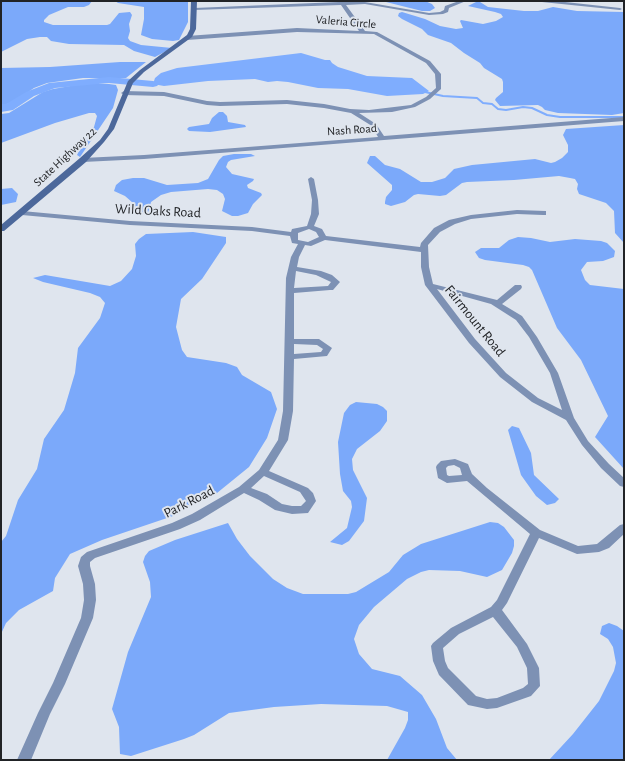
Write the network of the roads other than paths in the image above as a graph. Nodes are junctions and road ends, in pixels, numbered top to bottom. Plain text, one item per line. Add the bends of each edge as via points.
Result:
1 (194, 1) edge
2 (464, 1) edge
3 (542, 1) edge
4 (341, 2) edge
5 (444, 2) dead end
6 (447, 7) junction
7 (194, 9) junction
8 (620, 9) dead end
9 (363, 32) junction
10 (187, 38) junction
11 (124, 93) junction
12 (350, 112) junction
13 (382, 112) junction
14 (624, 119) edge
15 (374, 125) junction
16 (382, 138) junction
17 (83, 160) junction
18 (310, 179) dead end
19 (542, 212) dead end
20 (22, 213) junction
21 (310, 227) junction
22 (1, 229) edge
23 (293, 234) junction
24 (323, 238) junction
25 (302, 243) junction
26 (423, 250) junction
27 (292, 268) junction
28 (429, 285) junction
29 (518, 287) dead end
30 (289, 291) junction
31 (497, 304) junction
32 (290, 341) junction
33 (289, 357) junction
34 (569, 418) junction
35 (263, 472) junction
36 (468, 476) dead end
37 (624, 484) edge
38 (243, 489) junction
39 (624, 528) edge
40 (536, 533) junction
41 (495, 610) junction
42 (24, 760) edge

1 - 7 main road
2 - 6 street
3 - 8 street
4 - 6 street via 374,3 429,14 441,13 446,11
4 - 7 street
4 - 9 street
5 - 6 street
7 - 10 main road via 193,29
9 - 10 street, Valeria Circle via 297,30
9 - 13 street, Valeria Circle via 375,33 428,62 438,74 439,88 428,98 413,106
10 - 11 main road, State Highway 22 via 133,79
11 - 12 street, Valeria Circle via 164,94 220,104 299,103
11 - 17 main road, State Highway 22 via 107,134
12 - 13 street, Valeria Circle
12 - 15 street, Valeria Circle
13 - 15 street
14 - 16 street, Nash Road
15 - 16 street, Valeria Circle
16 - 17 street, Nash Road
17 - 20 main road, State Highway 22
18 - 21 street via 315,214
19 - 26 street via 471,217 452,222 437,230 424,245
20 - 22 main road, State Highway 22
20 - 23 street, Wild Oaks Road via 124,223 252,229
21 - 23 street via 299,229
21 - 24 street via 319,230
23 - 25 street via 294,241
24 - 25 street via 314,243
24 - 26 street
25 - 27 street, Park Road
26 - 28 street, Fairmount Road
27 - 30 street, Park Road
27 - 30 street via 318,273 336,282 330,288
28 - 31 street
28 - 34 street, Fairmount Road via 503,376 535,400
29 - 31 street
30 - 32 street, Park Road
31 - 34 street via 519,318 533,337 554,373
32 - 33 street, Park Road
32 - 33 street via 319,342 328,348 324,354
33 - 35 street, Park Road via 288,411 283,440
34 - 37 street, Fairmount Road via 585,443
35 - 38 street, Park Road
35 - 38 street via 304,490 311,502 304,510 292,510 279,507
36 - 40 street
38 - 42 street, Park Road via 176,526 91,555 85,560 90,600 87,618
39 - 40 street via 599,548 577,550
40 - 41 street via 501,603
41 - 41 street via 455,631 437,646 443,671 472,700 487,704 520,695 534,686 535,674 521,644

